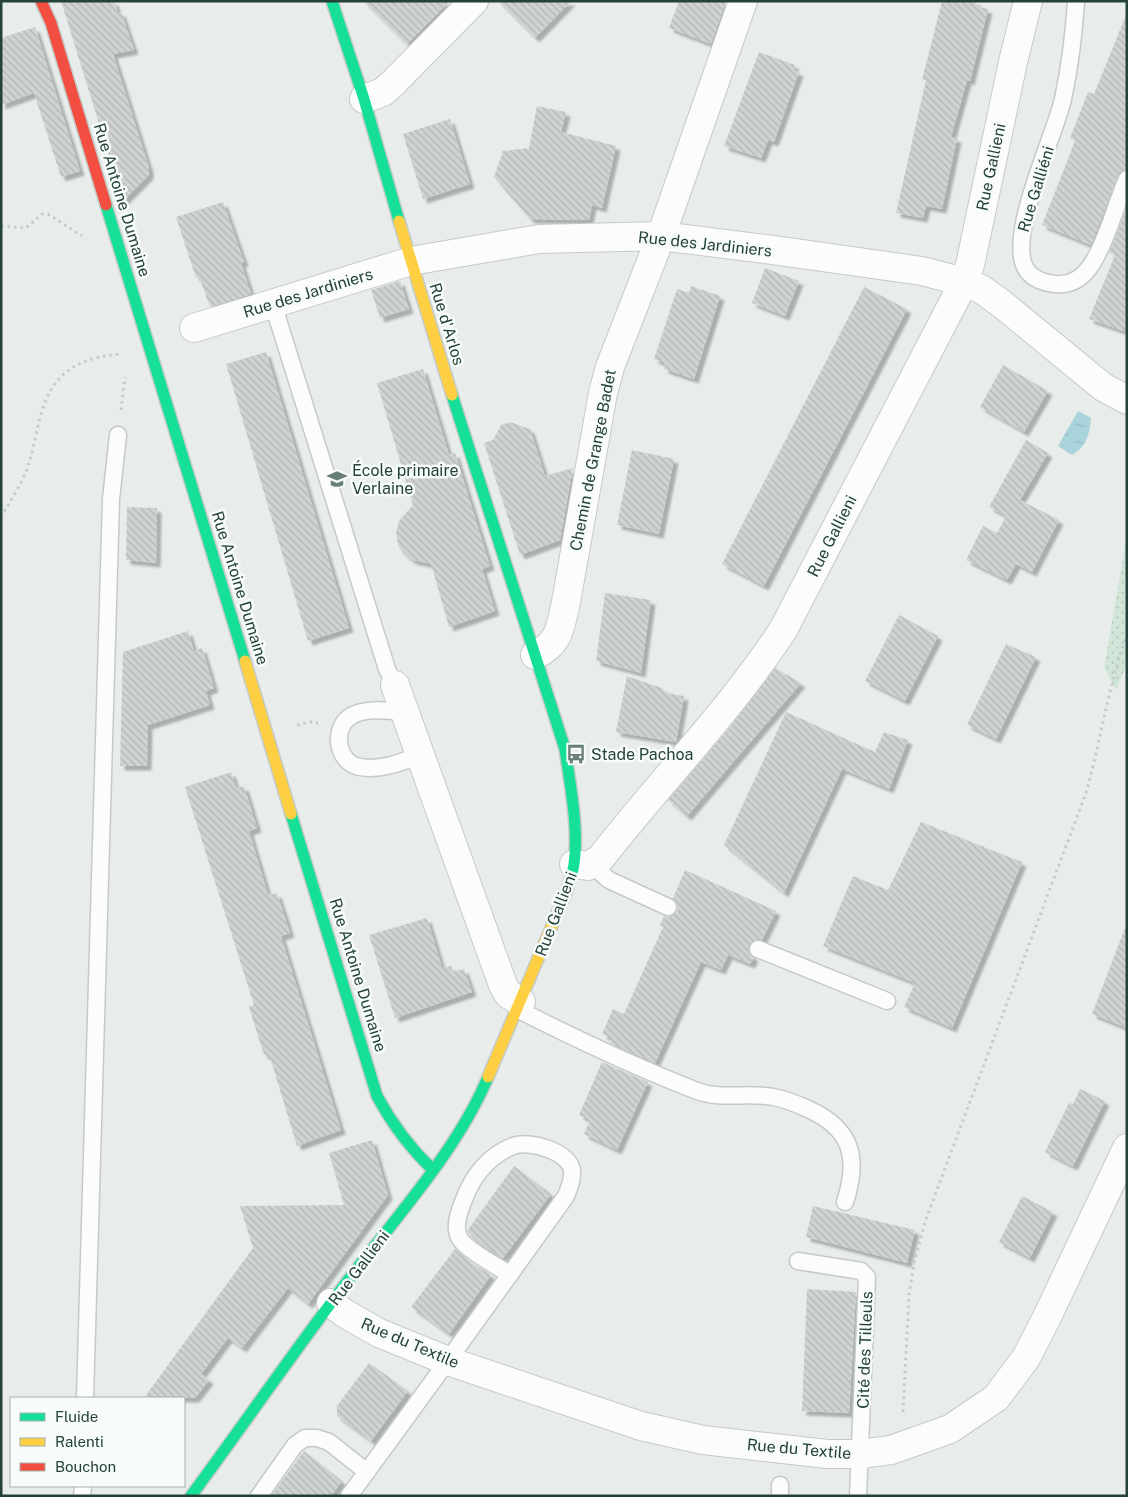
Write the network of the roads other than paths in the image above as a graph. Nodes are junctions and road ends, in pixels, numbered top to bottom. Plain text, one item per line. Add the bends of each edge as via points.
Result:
1 (41, 1) edge
2 (332, 1) edge
3 (474, 1) edge
4 (744, 1) edge
5 (1028, 1) edge
6 (1076, 1) edge
7 (364, 99) junction
8 (1127, 179) edge
9 (661, 236) junction
10 (411, 261) junction
11 (964, 282) junction
12 (274, 304) junction
13 (194, 328) dead end
14 (1127, 400) edge
15 (118, 435) dead end
16 (535, 655) junction
17 (395, 685) joint
18 (405, 712) junction
19 (420, 755) junction
20 (584, 864) junction
21 (668, 908) dead end
22 (758, 949) dead end
23 (886, 1001) dead end
24 (519, 1006) junction
25 (1127, 1148) edge
26 (432, 1170) junction
27 (845, 1202) dead end
28 (798, 1261) dead end
29 (510, 1275) junction
30 (331, 1303) junction
31 (448, 1361) junction
32 (85, 1397) edge
33 (860, 1454) junction
34 (366, 1472) junction
35 (191, 1496) edge
36 (259, 1496) edge
37 (349, 1496) edge
38 (858, 1496) edge

1 - 26 main road, Rue Antoine Dumaine via 51,22 377,1096 407,1144
2 - 7 main road, Rue d'Arlos
3 - 7 street via 392,84 383,92
4 - 9 street, Chemin de Grange Badet
5 - 11 street, Rue Gallieni
6 - 8 lane, Rue Galliéni via 1063,101 1024,223 1020,246 1028,272 1046,283 1060,284 1080,277 1099,253
7 - 10 main road, Rue d'Arlos
9 - 10 street, Rue des Jardiniers via 539,239
9 - 11 street, Rue des Jardiniers via 922,271
9 - 16 street, Chemin de Grange Badet via 603,393 560,628 554,642
10 - 12 street, Rue des Jardiniers
10 - 16 main road, Rue d'Arlos
11 - 14 street, Rue des Jardiniers via 1002,304 1103,387
11 - 20 street, Rue Gallieni via 783,630 736,694
12 - 13 street, Rue des Jardiniers
12 - 17 lane via 386,669
15 - 32 lane via 111,498
16 - 20 main road via 565,749 575,836
17 - 18 street
18 - 19 street
18 - 19 lane via 365,712 351,716 341,729 339,748 351,764 362,767 390,766
19 - 24 street via 503,985
20 - 21 lane via 608,880
20 - 24 main road, Rue Gallieni via 566,893
22 - 23 lane
24 - 26 main road, Rue Gallieni via 479,1099
24 - 27 lane via 698,1091 773,1097 794,1102 825,1118 849,1145 852,1172
25 - 33 street, Rue du Textile via 1026,1358 996,1398 950,1429 891,1450
26 - 30 main road, Rue Gallieni
28 - 33 lane, Cité des Tilleuls via 861,1271 867,1277
29 - 29 lane via 566,1196 571,1183 572,1169 565,1158 530,1143 515,1146 485,1164 474,1178 459,1212 457,1227 460,1238
29 - 31 lane
30 - 31 street, Rue du Textile via 379,1333
30 - 35 main road, Rue Gallieni
31 - 33 street, Rue du Textile via 672,1434 827,1454
31 - 34 lane
33 - 38 lane, Cité des Tilleuls
34 - 36 lane via 329,1442 305,1438 295,1445
34 - 37 lane

